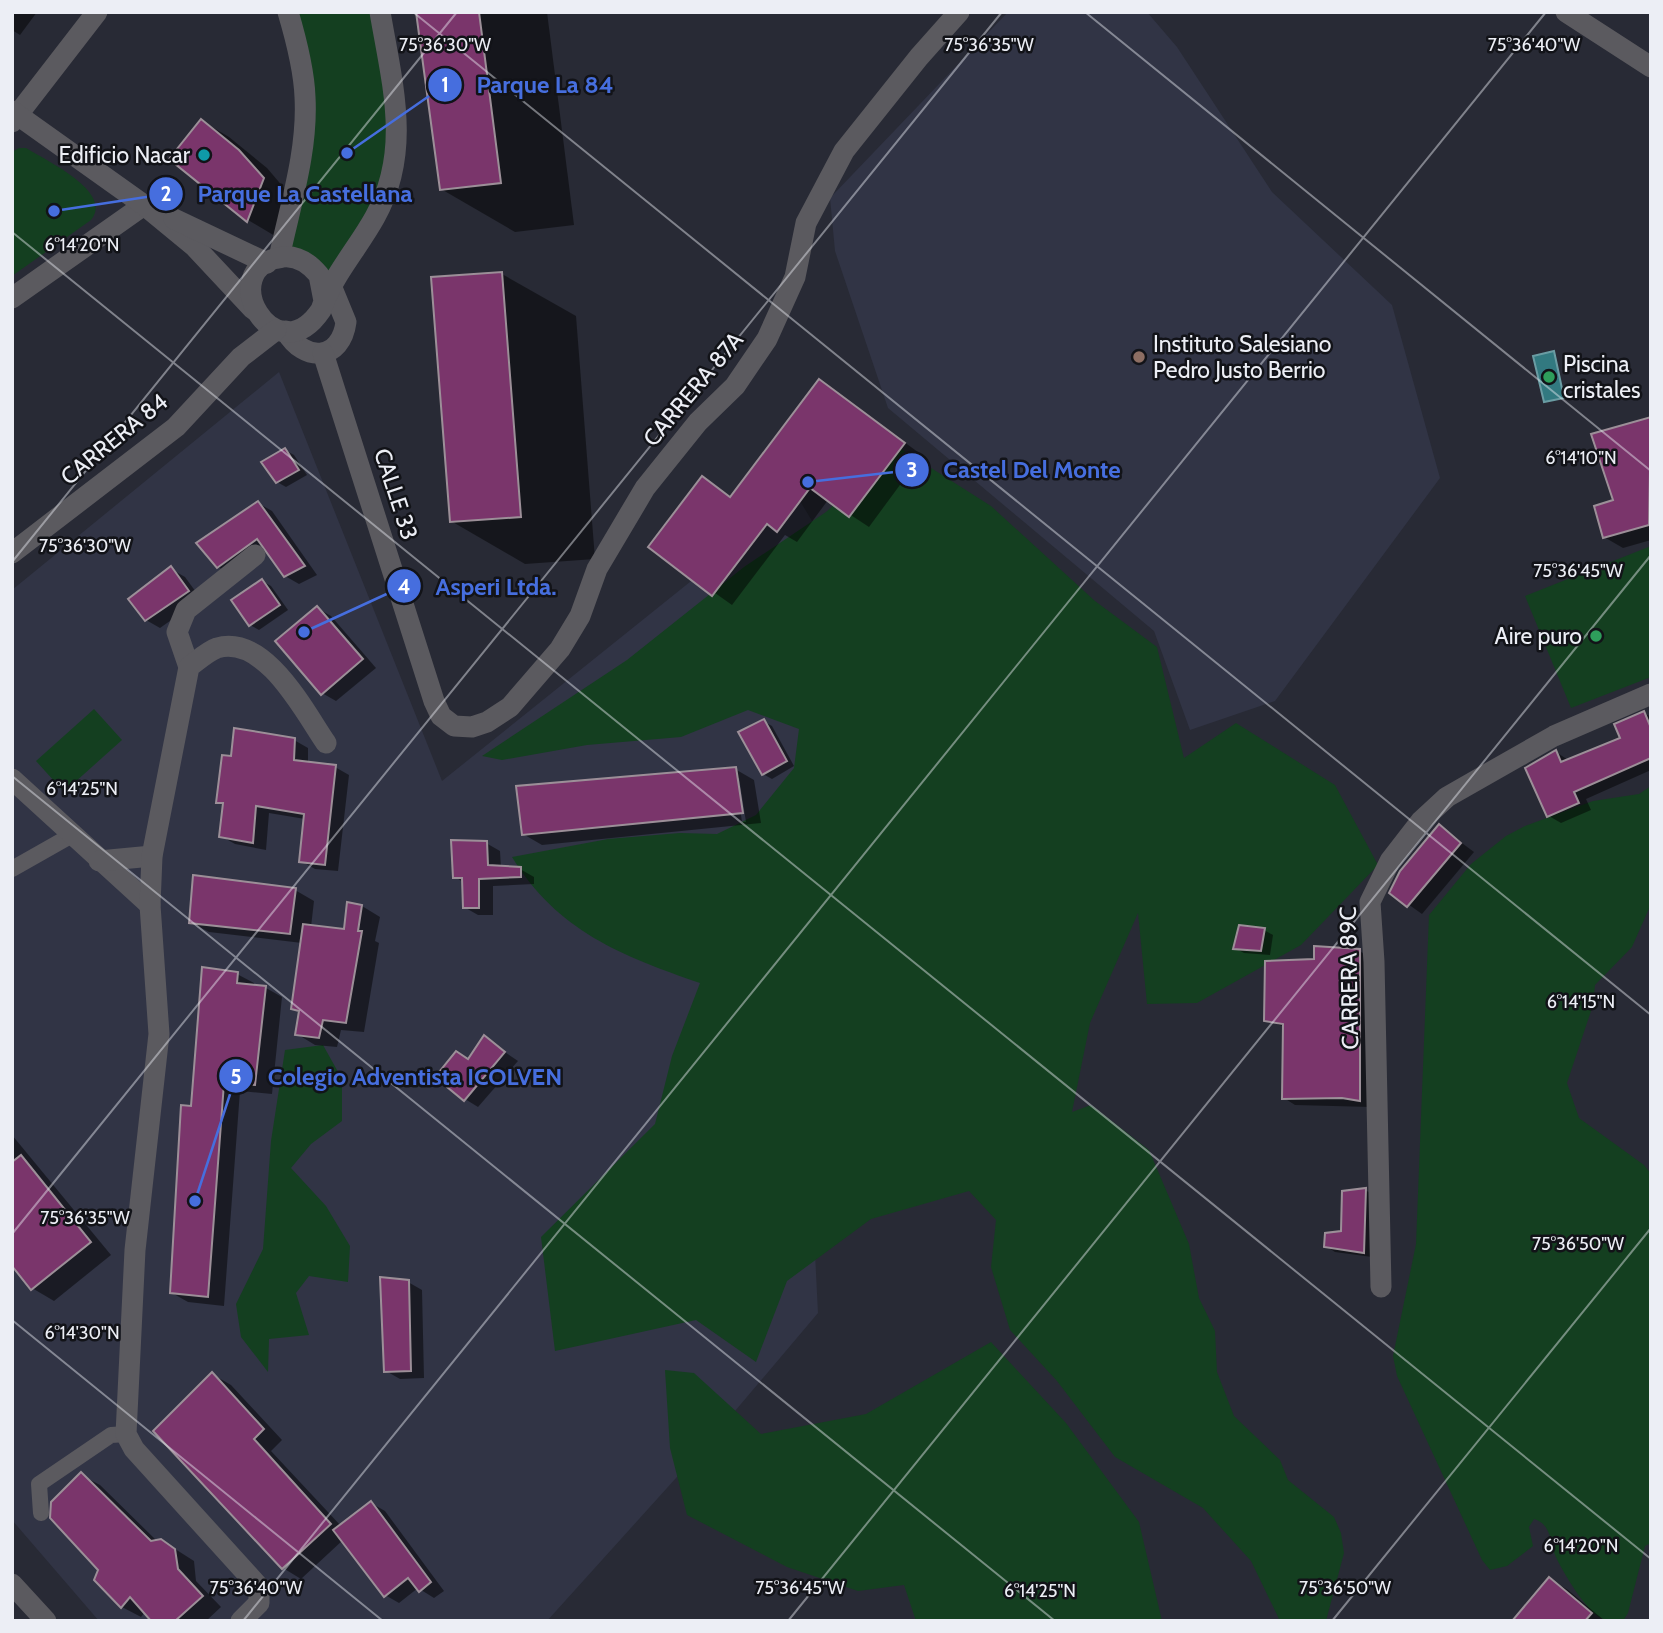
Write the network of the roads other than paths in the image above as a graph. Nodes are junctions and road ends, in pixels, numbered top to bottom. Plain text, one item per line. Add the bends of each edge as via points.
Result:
1 (97, 12) edge
2 (288, 12) edge
3 (380, 12) edge
4 (959, 12) edge
5 (1566, 12) edge
6 (1651, 67) edge
7 (14, 116) edge
8 (144, 205) junction
9 (273, 260) junction
10 (328, 294) junction
11 (12, 298) edge
12 (269, 322) junction
13 (323, 353) junction
14 (12, 553) edge
15 (255, 555) dead end
16 (189, 667) junction
17 (1651, 694) edge
18 (454, 726) joint
19 (326, 743) dead end
20 (12, 779) edge
21 (72, 835) junction
22 (152, 856) junction
23 (99, 860) junction
24 (12, 869) edge
25 (150, 905) junction
26 (1381, 1287) dead end
27 (126, 1434) junction
28 (41, 1513) dead end
29 (12, 1584) edge
30 (47, 1621) edge
31 (241, 1621) edge

1 - 7 street
2 - 9 street via 305,109 300,159
3 - 10 street via 396,105 394,172 380,208
4 - 18 street, CARRERA 87A via 844,152 806,223 795,277 768,339 735,386 698,422 645,488 597,569 580,616 560,649 510,707 472,727
5 - 6 street
7 - 8 street
8 - 9 street
8 - 11 street
8 - 12 street via 195,247
9 - 10 street via 298,258 313,267
9 - 12 street via 253,278 250,299
10 - 12 street via 306,326
10 - 13 street via 346,322 337,345
12 - 13 street via 302,351
12 - 14 street, CARRERA 84 via 176,427
13 - 18 street, CALLE 33 via 419,662 441,716
15 - 16 street via 186,610 177,632
16 - 19 street via 217,649 242,648 261,657
16 - 22 street
17 - 26 street, CARRERA 89C via 1554,736 1447,797 1390,861 1370,902
20 - 21 street
21 - 23 street
21 - 24 street
22 - 23 street
22 - 25 street
23 - 25 street
25 - 27 street via 159,1034 135,1250
27 - 28 street via 111,1435 39,1485
27 - 31 street via 134,1449 259,1587 259,1603
29 - 30 street

